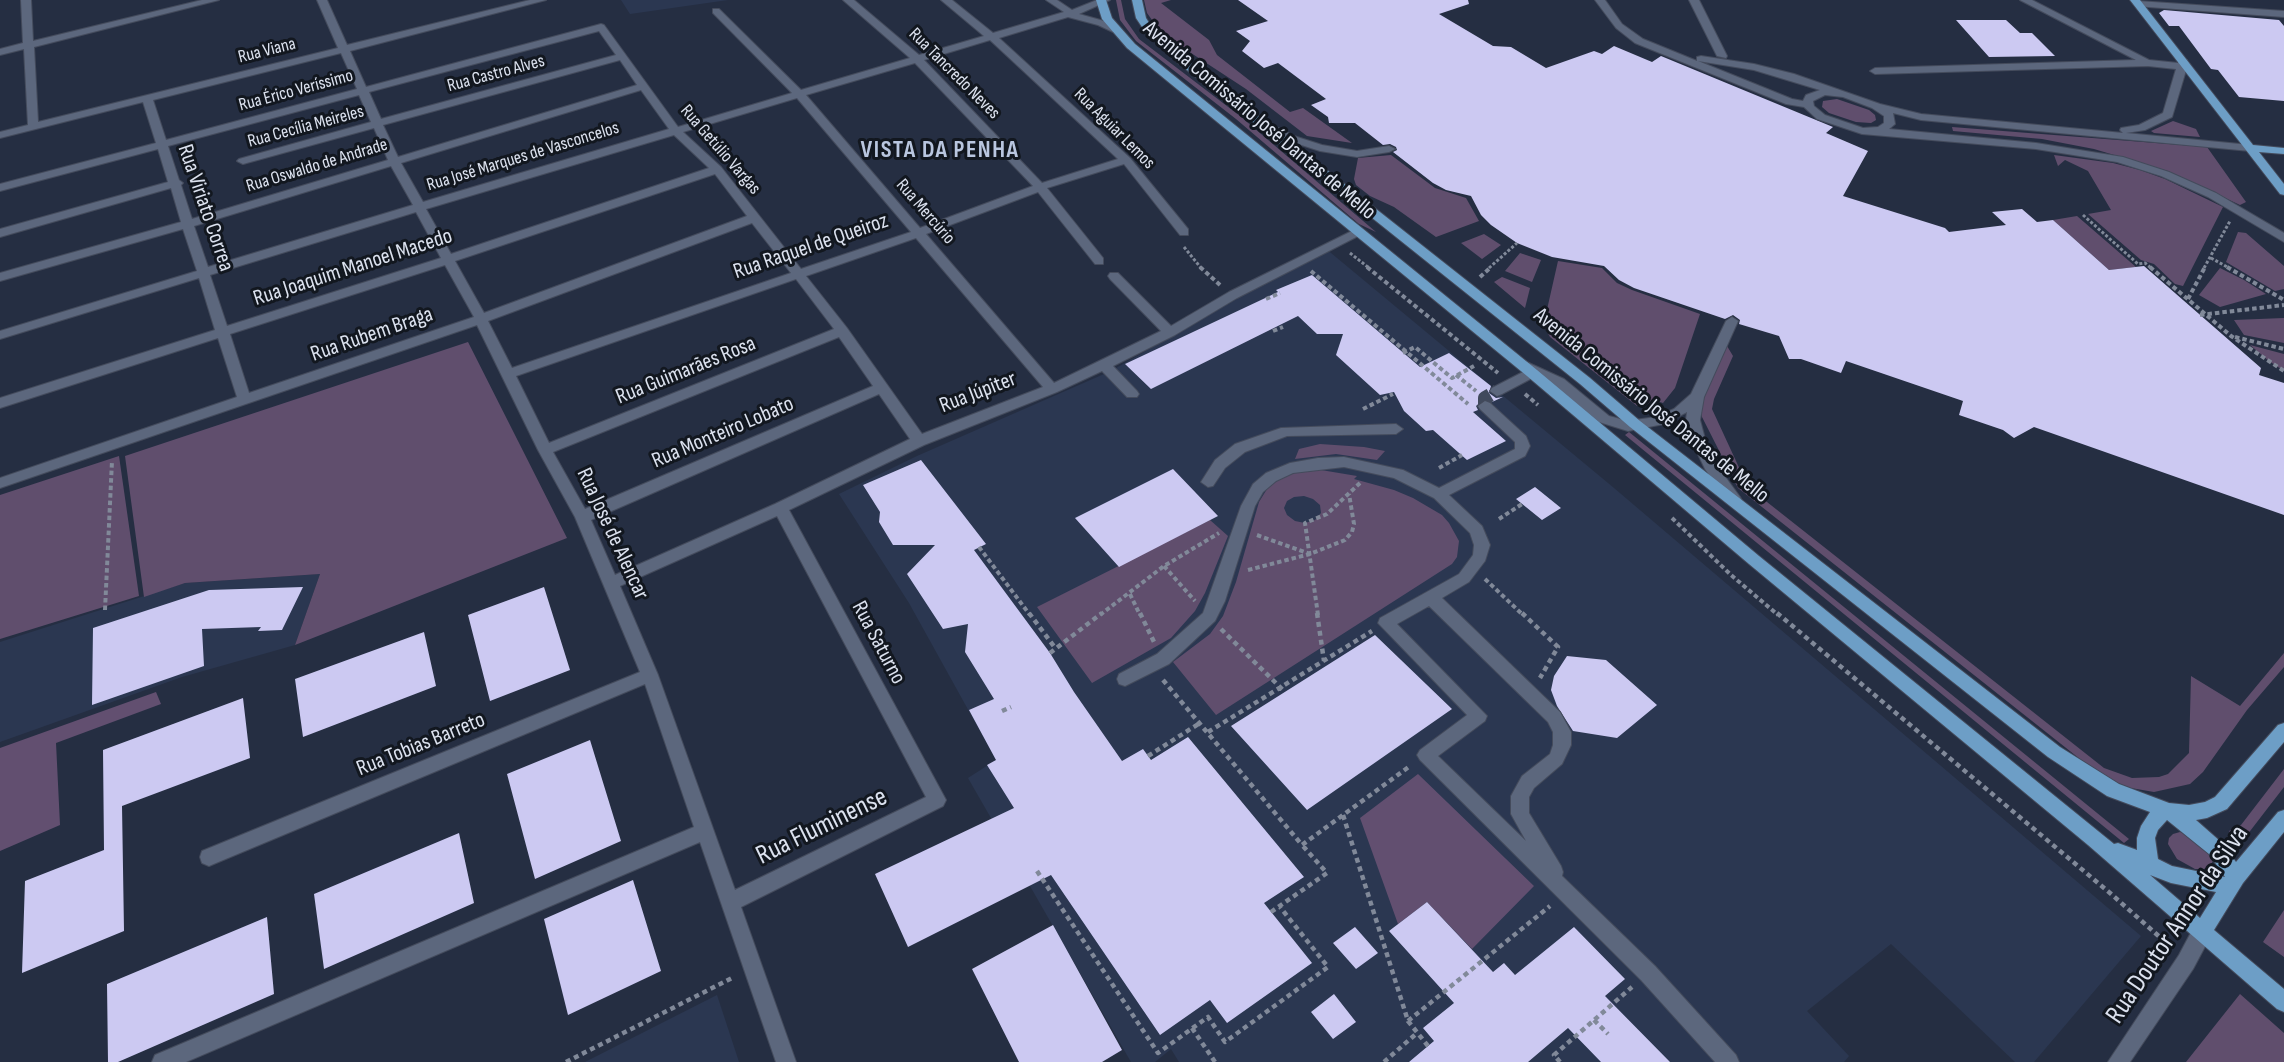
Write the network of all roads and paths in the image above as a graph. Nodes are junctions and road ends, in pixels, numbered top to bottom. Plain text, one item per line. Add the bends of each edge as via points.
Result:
1 (26, 0) edge
2 (214, 0) edge
3 (322, 0) edge
4 (541, 0) edge
5 (848, 0) edge
6 (946, 0) edge
7 (1051, 0) edge
8 (1081, 0) edge
9 (1137, 0) edge
10 (1600, 0) edge
11 (1694, 0) edge
12 (2025, 0) edge
13 (2277, 0) edge
14 (1102, 1) edge
15 (2136, 2) edge
16 (2284, 7) edge
17 (717, 11) dead end
18 (1068, 12) junction
19 (2284, 14) edge
20 (601, 27) joint
21 (1116, 30) junction
22 (992, 37) junction
23 (27, 45) junction
24 (343, 49) junction
25 (0, 52) edge
26 (1684, 52) dead end
27 (622, 56) junction
28 (1722, 56) dead end
29 (917, 59) junction
30 (2148, 63) junction
31 (2183, 64) junction
32 (1875, 71) dead end
33 (644, 86) junction
34 (363, 91) junction
35 (1834, 92) junction
36 (799, 94) junction
37 (147, 98) junction
38 (1876, 106) junction
39 (1810, 107) junction
40 (1794, 109) dead end
41 (1251, 116) junction
42 (379, 124) junction
43 (33, 126) junction
44 (676, 130) junction
45 (1867, 131) junction
46 (2095, 133) junction
47 (0, 135) edge
48 (1836, 138) dead end
49 (161, 145) junction
50 (2250, 148) junction
51 (1389, 149) dead end
52 (2284, 151) edge
53 (1126, 160) junction
54 (243, 161) dead end
55 (394, 161) junction
56 (717, 170) junction
57 (177, 183) junction
58 (1040, 187) junction
59 (0, 188) edge
60 (2284, 192) edge
61 (419, 207) junction
62 (2083, 215) dead end
63 (2232, 218) dead end
64 (754, 219) junction
65 (188, 224) junction
66 (1184, 232) joint
67 (0, 233) edge
68 (918, 233) junction
69 (1358, 233) junction
70 (2284, 238) edge
71 (1336, 242) junction
72 (1517, 243) dead end
73 (2211, 258) junction
74 (447, 260) junction
75 (1099, 261) dead end
76 (1308, 269) dead end
77 (205, 272) junction
78 (796, 274) junction
79 (1114, 276) dead end
80 (0, 278) edge
81 (1479, 278) dead end
82 (1233, 295) junction
83 (2188, 299) junction
84 (2284, 300) edge
85 (2284, 305) edge
86 (2200, 315) dead end
87 (2206, 315) junction
88 (481, 319) junction
89 (1732, 321) dead end
90 (1283, 327) dead end
91 (842, 331) junction
92 (224, 332) junction
93 (1170, 332) junction
94 (1273, 332) dead end
95 (0, 335) edge
96 (2231, 336) junction
97 (2284, 349) edge
98 (1421, 352) junction
99 (1403, 353) dead end
100 (1412, 356) junction
101 (1520, 363) junction
102 (1104, 365) junction
103 (1474, 366) dead end
104 (2284, 371) edge
105 (1532, 373) junction
106 (509, 374) junction
107 (1456, 375) junction
108 (1511, 383) junction
109 (881, 388) junction
110 (1052, 389) junction
111 (1497, 391) tunnel mouth
112 (1476, 392) dead end
113 (1132, 394) dead end
114 (1393, 394) dead end
115 (1697, 397) junction
116 (244, 401) junction
117 (0, 403) edge
118 (1481, 408) joint
119 (1363, 409) dead end
120 (1546, 411) dead end
121 (1635, 424) junction
122 (1396, 429) dead end
123 (919, 441) junction
124 (112, 445) junction
125 (545, 450) junction
126 (1462, 455) dead end
127 (1439, 468) dead end
128 (1362, 481) dead end
129 (1208, 482) dead end
130 (0, 483) edge
131 (1348, 493) junction
132 (1439, 494) junction
133 (1522, 504) dead end
134 (780, 508) junction
135 (1741, 508) junction
136 (1665, 511) dead end
137 (582, 517) junction
138 (1498, 519) dead end
139 (1241, 529) junction
140 (980, 547) dead end
141 (1310, 554) junction
142 (1164, 566) junction
143 (1474, 568) junction
144 (1226, 575) junction
145 (609, 584) junction
146 (1130, 594) junction
147 (1431, 598) junction
148 (105, 610) dead end
149 (1209, 617) junction
150 (1386, 623) junction
151 (1056, 649) junction
152 (1050, 653) dead end
153 (1324, 661) junction
154 (1157, 662) junction
155 (650, 675) junction
156 (1125, 679) dead end
157 (1283, 690) junction
158 (1011, 706) dead end
159 (1543, 706) junction
160 (1002, 711) dead end
161 (1200, 723) junction
162 (2284, 730) edge
163 (1208, 732) junction
164 (1426, 755) junction
165 (1148, 756) dead end
166 (937, 800) joint
167 (2168, 811) junction
168 (1343, 814) junction
169 (2284, 819) edge
170 (706, 831) junction
171 (2094, 839) junction
172 (1302, 845) junction
173 (209, 857) dead end
174 (2151, 867) junction
175 (1037, 871) dead end
176 (2234, 882) junction
177 (1567, 892) junction
178 (731, 902) junction
179 (1280, 906) junction
180 (1271, 912) dead end
181 (2202, 932) junction
182 (2174, 953) dead end
183 (754, 967) junction
184 (1647, 974) junction
185 (2284, 1002) edge
186 (1594, 1020) junction
187 (1408, 1021) junction
188 (1192, 1028) junction
189 (1417, 1033) junction
190 (1608, 1034) dead end
191 (1428, 1046) dead end
192 (162, 1062) edge
193 (566, 1062) edge
194 (786, 1062) edge
195 (1215, 1062) edge
196 (1384, 1062) edge
197 (1560, 1062) edge
198 (1729, 1062) edge
199 (2118, 1062) edge

1 - 23 street
2 - 23 street
3 - 24 street, Rua José de Alencar
4 - 24 street, Rua Viana
5 - 29 street, Rua Tancredo Neves
6 - 22 street, Rua Aguiar Lemos
7 - 18 street
8 - 18 street, Rua José Marques de Vasconcelos
9 - 41 main road, Avenida Comissário José Dantas de Mello via 1141,18 1156,38
10 - 39 street via 1619,26 1639,41
11 - 28 street
12 - 30 street
13 - 16 street
14 - 18 street, Rua José Marques de Vasconcelos
14 - 21 main road, Avenida Comissário José Dantas de Mello via 1103,11
15 - 19 street
15 - 31 main road
17 - 36 street, Rua Mercúrio
18 - 21 street
18 - 22 street, Rua José Marques de Vasconcelos
20 - 27 street, Rua Getúlio Vargas
20 - 34 street, Rua Érico Veríssimo
21 - 69 main road, Avenida Comissário José Dantas de Mello
22 - 29 street, Rua José Marques de Vasconcelos
22 - 53 street, Rua Aguiar Lemos
23 - 25 street
23 - 43 street
24 - 34 street, Rua José de Alencar
24 - 37 street, Rua Viana
26 - 35 street via 1707,61 1790,76
27 - 33 street, Rua Getúlio Vargas
27 - 42 street, Rua Castro Alves
29 - 36 street, Rua José Marques de Vasconcelos
29 - 58 street, Rua Tancredo Neves
30 - 31 street
30 - 32 street
31 - 46 street via 2168,115 2142,128
31 - 50 main road
33 - 44 street, Rua Getúlio Vargas
33 - 55 street, Rua Oswaldo de Andrade
34 - 42 street, Rua José de Alencar
34 - 49 street, Rua Érico Veríssimo
35 - 38 street
35 - 39 street via 1810,97
36 - 44 street, Rua José Marques de Vasconcelos
36 - 68 street, Rua Mercúrio
37 - 43 street, Rua Viana
37 - 49 street, Rua Viriato Correa
38 - 45 street via 1888,115 1890,124
38 - 46 street via 1921,117
39 - 40 street
39 - 45 street via 1821,117
41 - 51 street via 1290,138 1320,148 1357,154
41 - 121 main road, Avenida Comissário José Dantas de Mello
42 - 54 street, Rua Cecília Meireles
42 - 55 street, Rua José de Alencar
43 - 47 street, Rua Viana
44 - 56 street, Rua Getúlio Vargas
44 - 61 street, Rua José Marques de Vasconcelos
45 - 48 street via 1847,131
45 - 70 street via 2036,146 2120,159 2212,195
46 - 50 street
49 - 57 street, Rua Viriato Correa
49 - 59 street, Rua Érico Veríssimo
50 - 52 main road
50 - 60 main road
53 - 58 street, Rua Raquel de Queiroz
53 - 66 street, Rua Aguiar Lemos
55 - 61 street, Rua José de Alencar
55 - 65 street, Rua Oswaldo de Andrade
56 - 64 street, Rua Getúlio Vargas
56 - 74 street, Rua Joaquim Manoel Macedo
57 - 65 street, Rua Viriato Correa
57 - 67 street
58 - 68 street, Rua Raquel de Queiroz
58 - 75 street, Rua Tancredo Neves
61 - 74 street, Rua José de Alencar
61 - 77 street, Rua José Marques de Vasconcelos
62 - 83 path via 2138,264 2145,263
63 - 73 path
64 - 78 street, Rua Getúlio Vargas
64 - 88 street, Rua Rubem Braga
65 - 77 street, Rua Viriato Correa
65 - 80 street, Rua Oswaldo de Andrade
66 - 82 path via 1178,241 1205,273
68 - 78 street, Rua Raquel de Queiroz
68 - 110 street, Rua Mercúrio
69 - 71 street, Rua Júpiter
69 - 101 main road, Avenida Comissário José Dantas de Mello
71 - 82 street, Rua Júpiter
71 - 108 path
72 - 81 path
73 - 83 path
73 - 84 path
74 - 88 street, Rua José de Alencar
74 - 92 street, Rua Joaquim Manoel Macedo
76 - 100 path
77 - 92 street, Rua Viriato Correa
77 - 95 street, Rua José Marques de Vasconcelos
78 - 91 street, Rua Getúlio Vargas
78 - 106 street, Rua Raquel de Queiroz
79 - 93 street
82 - 93 street, Rua Júpiter
83 - 87 path
85 - 87 path
86 - 87 path
87 - 96 path
88 - 106 street, Rua José de Alencar
88 - 116 street, Rua Rubem Braga
89 - 115 street
90 - 94 path
91 - 109 street, Rua Getúlio Vargas
91 - 125 street, Rua Guimarães Rosa
92 - 116 street, Rua Viriato Correa
92 - 117 street, Rua Joaquim Manoel Macedo
93 - 102 street, Rua Júpiter
96 - 97 path
96 - 104 path
98 - 99 path via 1415,347
98 - 100 path
98 - 107 path via 1452,378
100 - 118 path
101 - 105 main road, Avenida Comissário José Dantas de Mello
101 - 121 street via 1559,382 1604,419 1616,424
102 - 110 street, Rua Júpiter
102 - 113 street
103 - 107 path
105 - 108 street
105 - 171 main road, Avenida Comissário José Dantas de Mello
106 - 125 street, Rua José de Alencar
107 - 112 path
108 - 111 street
108 - 120 path
109 - 123 street, Rua Getúlio Vargas
109 - 137 street, Rua Monteiro Lobato
110 - 123 street, Rua Júpiter
114 - 119 path
115 - 121 street via 1670,417
115 - 135 street via 1693,420 1698,440 1712,469
116 - 124 street, Rua Rubem Braga
118 - 132 street via 1521,440 1523,446 1520,452
121 - 135 main road, Avenida Comissário José Dantas de Mello
122 - 129 street via 1286,431 1240,448 1220,464
123 - 134 street, Rua Júpiter
124 - 130 street, Rua Rubem Braga
124 - 148 path
125 - 137 street, Rua José de Alencar
126 - 127 path
128 - 131 path
131 - 141 path via 1328,514 1305,523
131 - 141 path via 1352,532 1345,540
132 - 139 street via 1377,467 1318,463 1290,468 1265,482 1248,506
132 - 143 street via 1477,530 1482,545
133 - 138 path
134 - 145 street, Rua Júpiter
134 - 166 street, Rua Saturno
135 - 167 main road, Avenida Comissário José Dantas de Mello via 2054,752 2113,790
136 - 182 path via 1731,575 2110,893
137 - 145 street, Rua José de Alencar
139 - 141 path
139 - 142 path via 1222,531
139 - 144 street
140 - 151 path
141 - 144 path
141 - 153 path
142 - 146 path
142 - 149 path
143 - 147 street
143 - 159 path via 1558,647 1538,684
144 - 149 street
145 - 155 street, Rua José de Alencar
146 - 151 path
146 - 154 path
147 - 150 street
147 - 159 street
149 - 154 street
149 - 157 path
150 - 153 path
150 - 164 street via 1479,716
151 - 152 path
153 - 157 path
154 - 156 street
154 - 161 path
155 - 170 street, Rua José de Alencar
155 - 173 street, Rua Tobias Barreto
157 - 163 path
158 - 160 path
159 - 177 street via 1562,732 1563,746 1556,759 1528,782 1520,796 1520,814
161 - 163 path
161 - 165 path
162 - 167 main road, Rua Doutor Annor da Silva via 2221,803 2189,813
163 - 172 path
164 - 168 path
164 - 177 street
166 - 178 street, Rua Fluminense
167 - 174 main road via 2157,817 2146,838
167 - 176 main road via 2201,834 2227,862
168 - 172 path
168 - 187 path
169 - 176 main road, Rua Doutor Annor da Silva
170 - 178 street, Rua José de Alencar
170 - 192 street
171 - 174 main road
171 - 181 main road
172 - 179 path via 1327,873
174 - 176 main road via 2191,880
175 - 188 path via 1158,1053
176 - 181 main road, Rua Doutor Annor da Silva
177 - 184 street
177 - 187 path
178 - 183 street, Rua José de Alencar
179 - 180 path
179 - 188 path via 1328,967 1225,1042 1208,1017
181 - 185 main road
181 - 199 street, Rua Doutor Annor da Silva
183 - 193 path
183 - 194 street, Rua José de Alencar
184 - 186 path
184 - 198 street
186 - 190 path
186 - 197 path via 1554,1055
187 - 189 path
188 - 195 path
189 - 191 path
189 - 196 path

